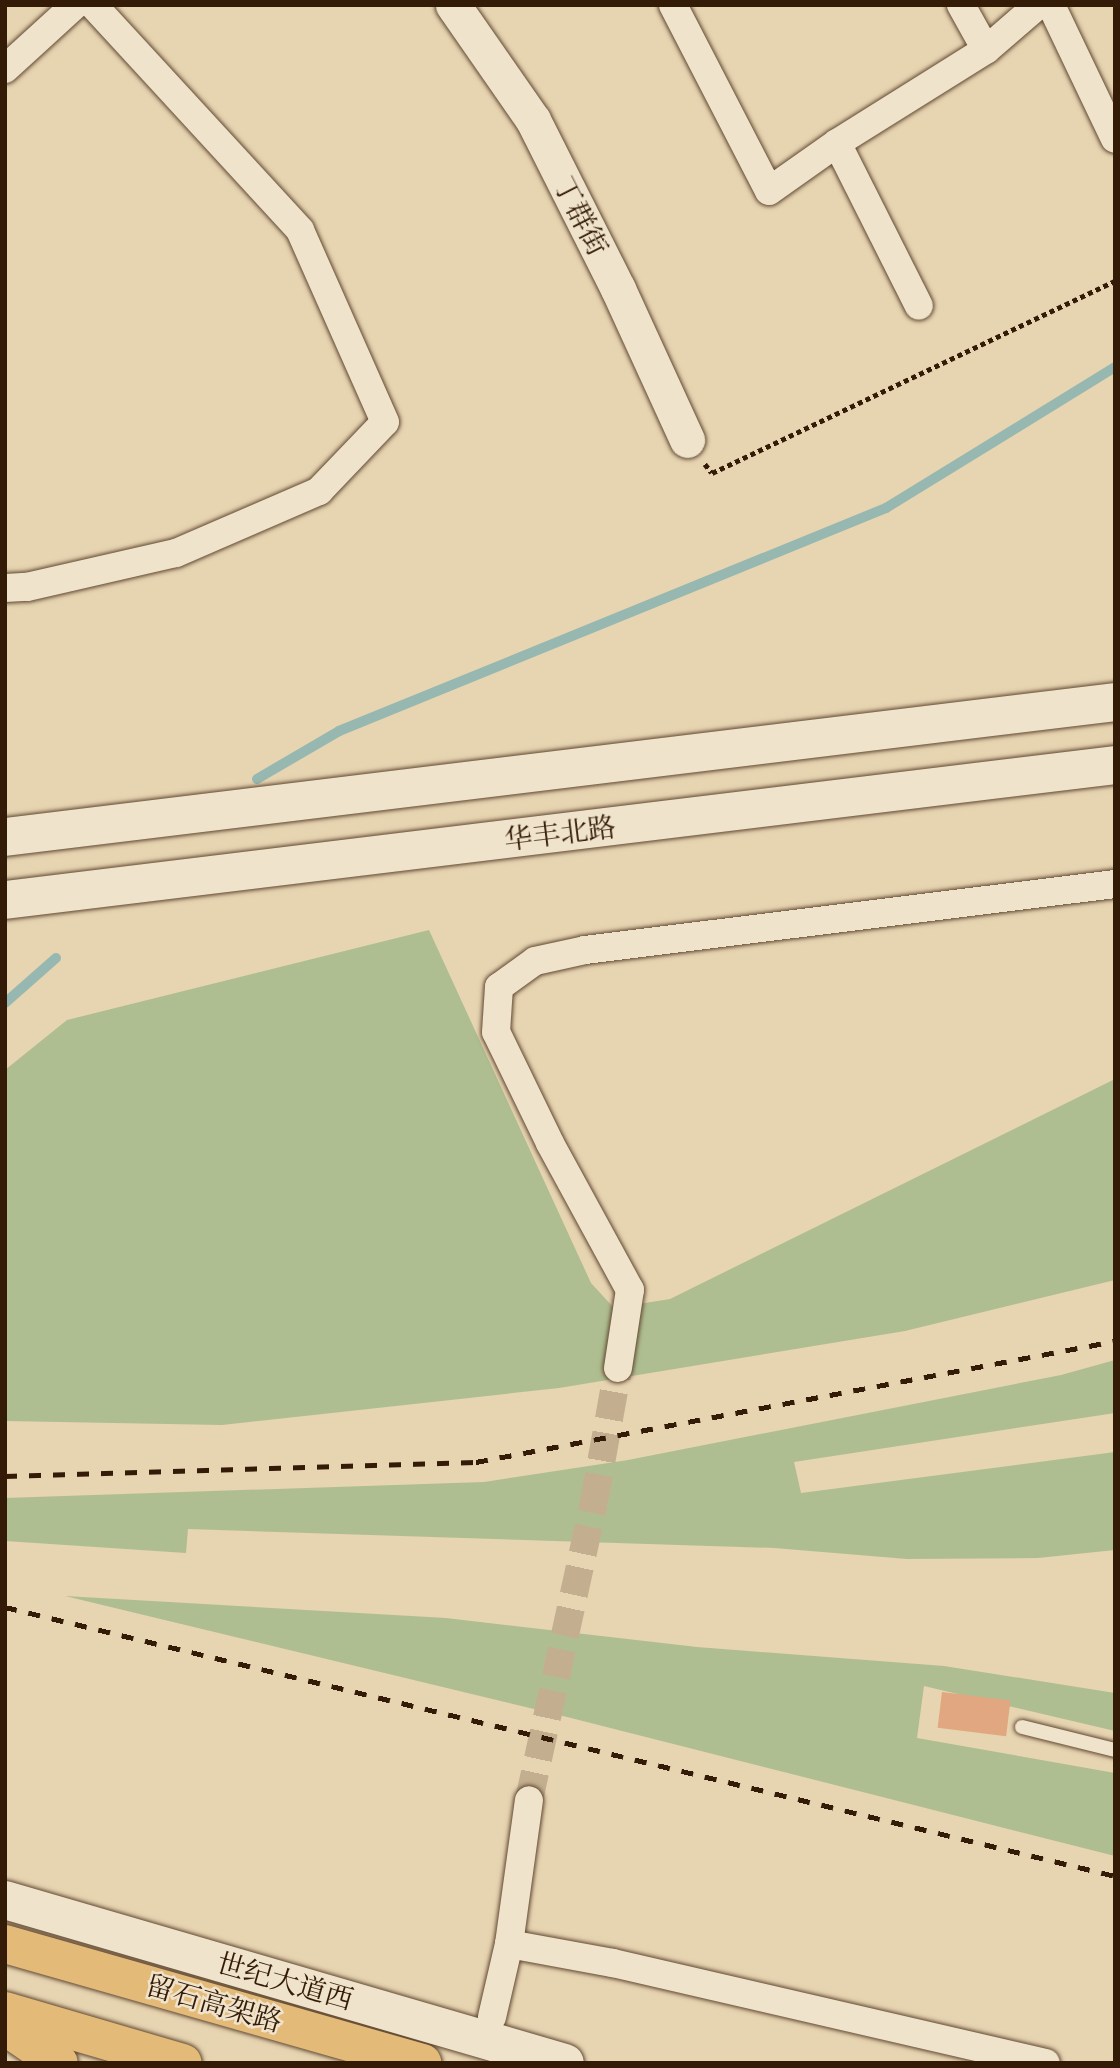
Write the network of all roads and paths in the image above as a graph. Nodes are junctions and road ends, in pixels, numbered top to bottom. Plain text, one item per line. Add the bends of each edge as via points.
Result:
1 (75, 5) edge
2 (93, 5) edge
3 (453, 5) edge
4 (673, 5) edge
5 (961, 5) edge
6 (1038, 5) edge
7 (1051, 5) edge
8 (986, 50) junction
9 (5, 69) edge
10 (1115, 139) edge
11 (837, 143) junction
12 (1115, 281) edge
13 (919, 306) dead end
14 (687, 440) joint
15 (5, 587) edge
16 (1115, 702) edge
17 (1115, 765) edge
18 (5, 837) edge
19 (1115, 884) edge
20 (5, 900) edge
21 (618, 1368) tunnel mouth
22 (1022, 1727) dead end
23 (1115, 1751) edge
24 (529, 1800) tunnel mouth
25 (5, 1900) edge
26 (5, 1944) edge
27 (509, 1944) junction
28 (5, 2011) edge
29 (492, 2017) dead end
30 (5, 2026) edge
31 (59, 2063) edge
32 (183, 2063) edge
33 (422, 2063) edge
34 (565, 2063) edge
35 (1046, 2063) edge

1 - 9 street
2 - 15 street via 300,230 385,422 319,491 176,553 27,587
3 - 14 street, 丁群街 via 533,120
4 - 11 street via 769,191
5 - 8 street
6 - 8 street
7 - 10 street
8 - 11 street
11 - 13 street
12 - 14 path via 712,473
16 - 18 main road
17 - 20 main road, 华丰北路
19 - 21 street via 585,950 535,961 499,987 496,1032 630,1290
22 - 23 lane
24 - 27 street
25 - 34 main road, 世纪大道西
26 - 33 main road, 留石高架路
27 - 29 street
27 - 35 street via 613,1963
28 - 32 main road
30 - 31 main road

